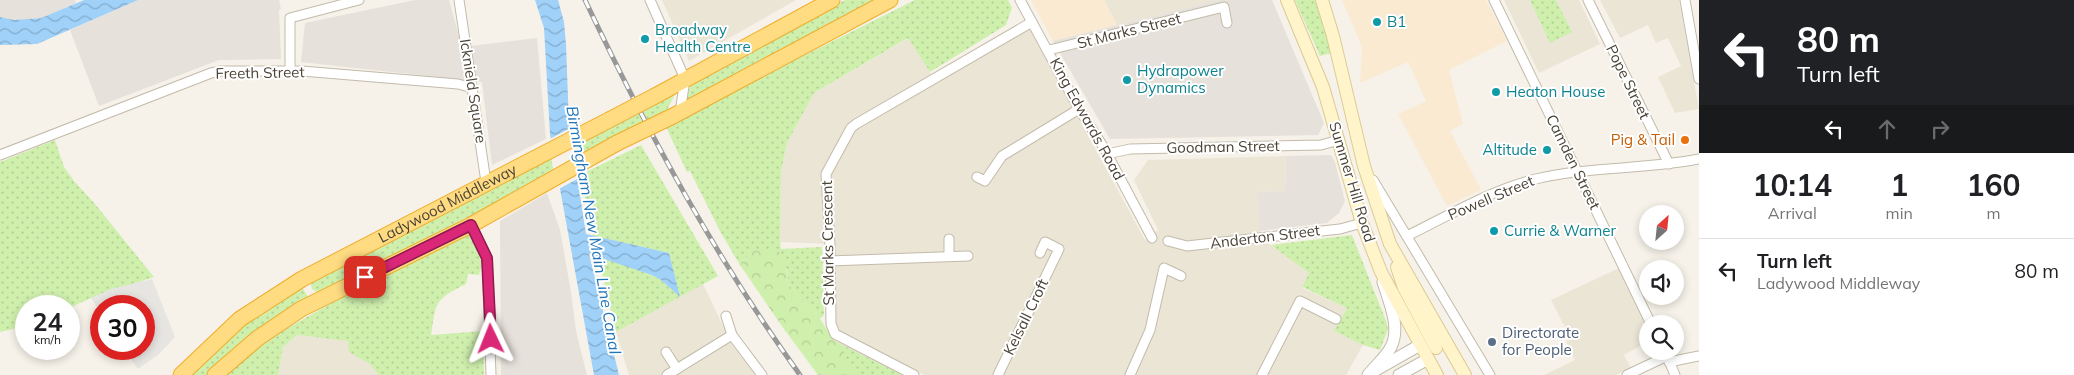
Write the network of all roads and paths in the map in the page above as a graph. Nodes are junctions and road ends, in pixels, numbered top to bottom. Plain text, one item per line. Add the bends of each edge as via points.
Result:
1 (359, 0) edge
2 (459, 0) edge
3 (650, 0) edge
4 (832, 0) edge
5 (890, 0) edge
6 (1020, 0) edge
7 (1287, 0) edge
8 (1322, 0) edge
9 (1494, 0) edge
10 (1588, 0) edge
11 (1685, 0) edge
12 (1032, 22) junction
13 (1227, 23) dead end
14 (1049, 50) junction
15 (290, 70) junction
16 (685, 79) junction
17 (1699, 79) edge
18 (473, 88) junction
19 (1079, 109) junction
20 (676, 114) junction
21 (1339, 140) junction
22 (1107, 154) junction
23 (0, 155) edge
24 (1699, 159) edge
25 (1669, 164) junction
26 (1364, 166) junction
27 (1578, 173) junction
28 (978, 177) dead end
29 (486, 182) junction
30 (1362, 223) junction
31 (471, 225) junction
32 (1408, 236) junction
33 (1152, 238) dead end
34 (949, 239) dead end
35 (1168, 242) dead end
36 (1039, 252) dead end
37 (950, 256) junction
38 (968, 256) dead end
39 (829, 261) junction
40 (1380, 272) junction
41 (1181, 276) dead end
42 (302, 279) junction
43 (316, 302) junction
44 (1647, 315) edge
45 (726, 316) dead end
46 (1336, 318) dead end
47 (732, 335) junction
48 (1420, 345) junction
49 (1441, 345) junction
50 (666, 352) dead end
51 (1684, 356) edge
52 (1699, 356) edge
53 (1428, 358) junction
54 (1659, 360) edge
55 (1669, 360) edge
56 (677, 369) junction
57 (181, 375) edge
58 (215, 375) edge
59 (491, 375) edge
60 (667, 375) edge
61 (762, 375) edge
62 (914, 375) edge
63 (998, 375) edge
64 (1130, 375) edge
65 (1262, 375) edge
66 (1368, 375) edge
67 (1398, 375) edge
68 (1437, 375) edge
69 (1464, 375) edge
70 (1490, 375) edge
71 (1627, 375) edge
72 (1675, 375) edge

1 - 15 street via 290,18
2 - 18 street, Icknield Square
3 - 16 street
4 - 16 highway
5 - 20 highway
6 - 12 street, King Edwards Road
7 - 21 main road, Summer Hill Road via 1323,87
8 - 26 main road, Summer Hill Road
9 - 27 street, Camden Street
10 - 25 street, Pope Street
11 - 17 street
12 - 14 street, King Edwards Road
12 - 39 street, St Marks Crescent via 851,128 826,174
13 - 14 street, St Marks Street via 1224,7
14 - 19 street, King Edwards Road
15 - 18 street, Freeth Street via 458,84
15 - 23 street, Freeth Street via 212,73
16 - 20 street
16 - 29 highway, Ladywood Middleway, bridge
18 - 29 street, Icknield Square
19 - 22 street, King Edwards Road
19 - 28 street via 1002,156 985,181
20 - 31 highway, Ladywood Middleway, bridge
21 - 22 street, Goodman Street via 1321,145 1130,149
21 - 30 main road, Summer Hill Road
22 - 33 street, King Edwards Road
24 - 25 street, Powell Street
25 - 27 street, Powell Street
26 - 32 street, Summer Hill Road
26 - 49 main road, Summer Hill Road via 1404,288
27 - 32 street, Powell Street via 1537,178 1515,185
27 - 44 street, Camden Street
29 - 42 highway, Ladywood Middleway
30 - 35 street, Anderton Street via 1340,229 1187,246
30 - 40 main road, Summer Hill Road
31 - 43 highway, Ladywood Middleway
31 - 59 street via 487,258
32 - 70 street, Summer Hill Road
34 - 37 street
36 - 63 street, Kelsall Croft via 1045,242 1059,248
37 - 38 street
37 - 39 street
39 - 62 street, St Marks Crescent via 830,324 835,334
40 - 48 main road, Summer Hill Road
40 - 66 street via 1395,324 1394,337 1390,348
41 - 64 street via 1164,268 1150,330
42 - 43 highway
42 - 57 highway, Ladywood Middleway via 240,319
43 - 58 highway, Ladywood Middleway via 258,338
45 - 47 street
46 - 65 street via 1300,301
47 - 56 street
47 - 61 street
48 - 49 main road
48 - 53 main road, Summer Hill Road
48 - 66 street
49 - 53 main road
49 - 69 main road, Summer Hill Road
50 - 56 street
51 - 52 street
53 - 67 street
53 - 68 main road, Summer Hill Road
54 - 71 street
55 - 72 street
56 - 60 street

